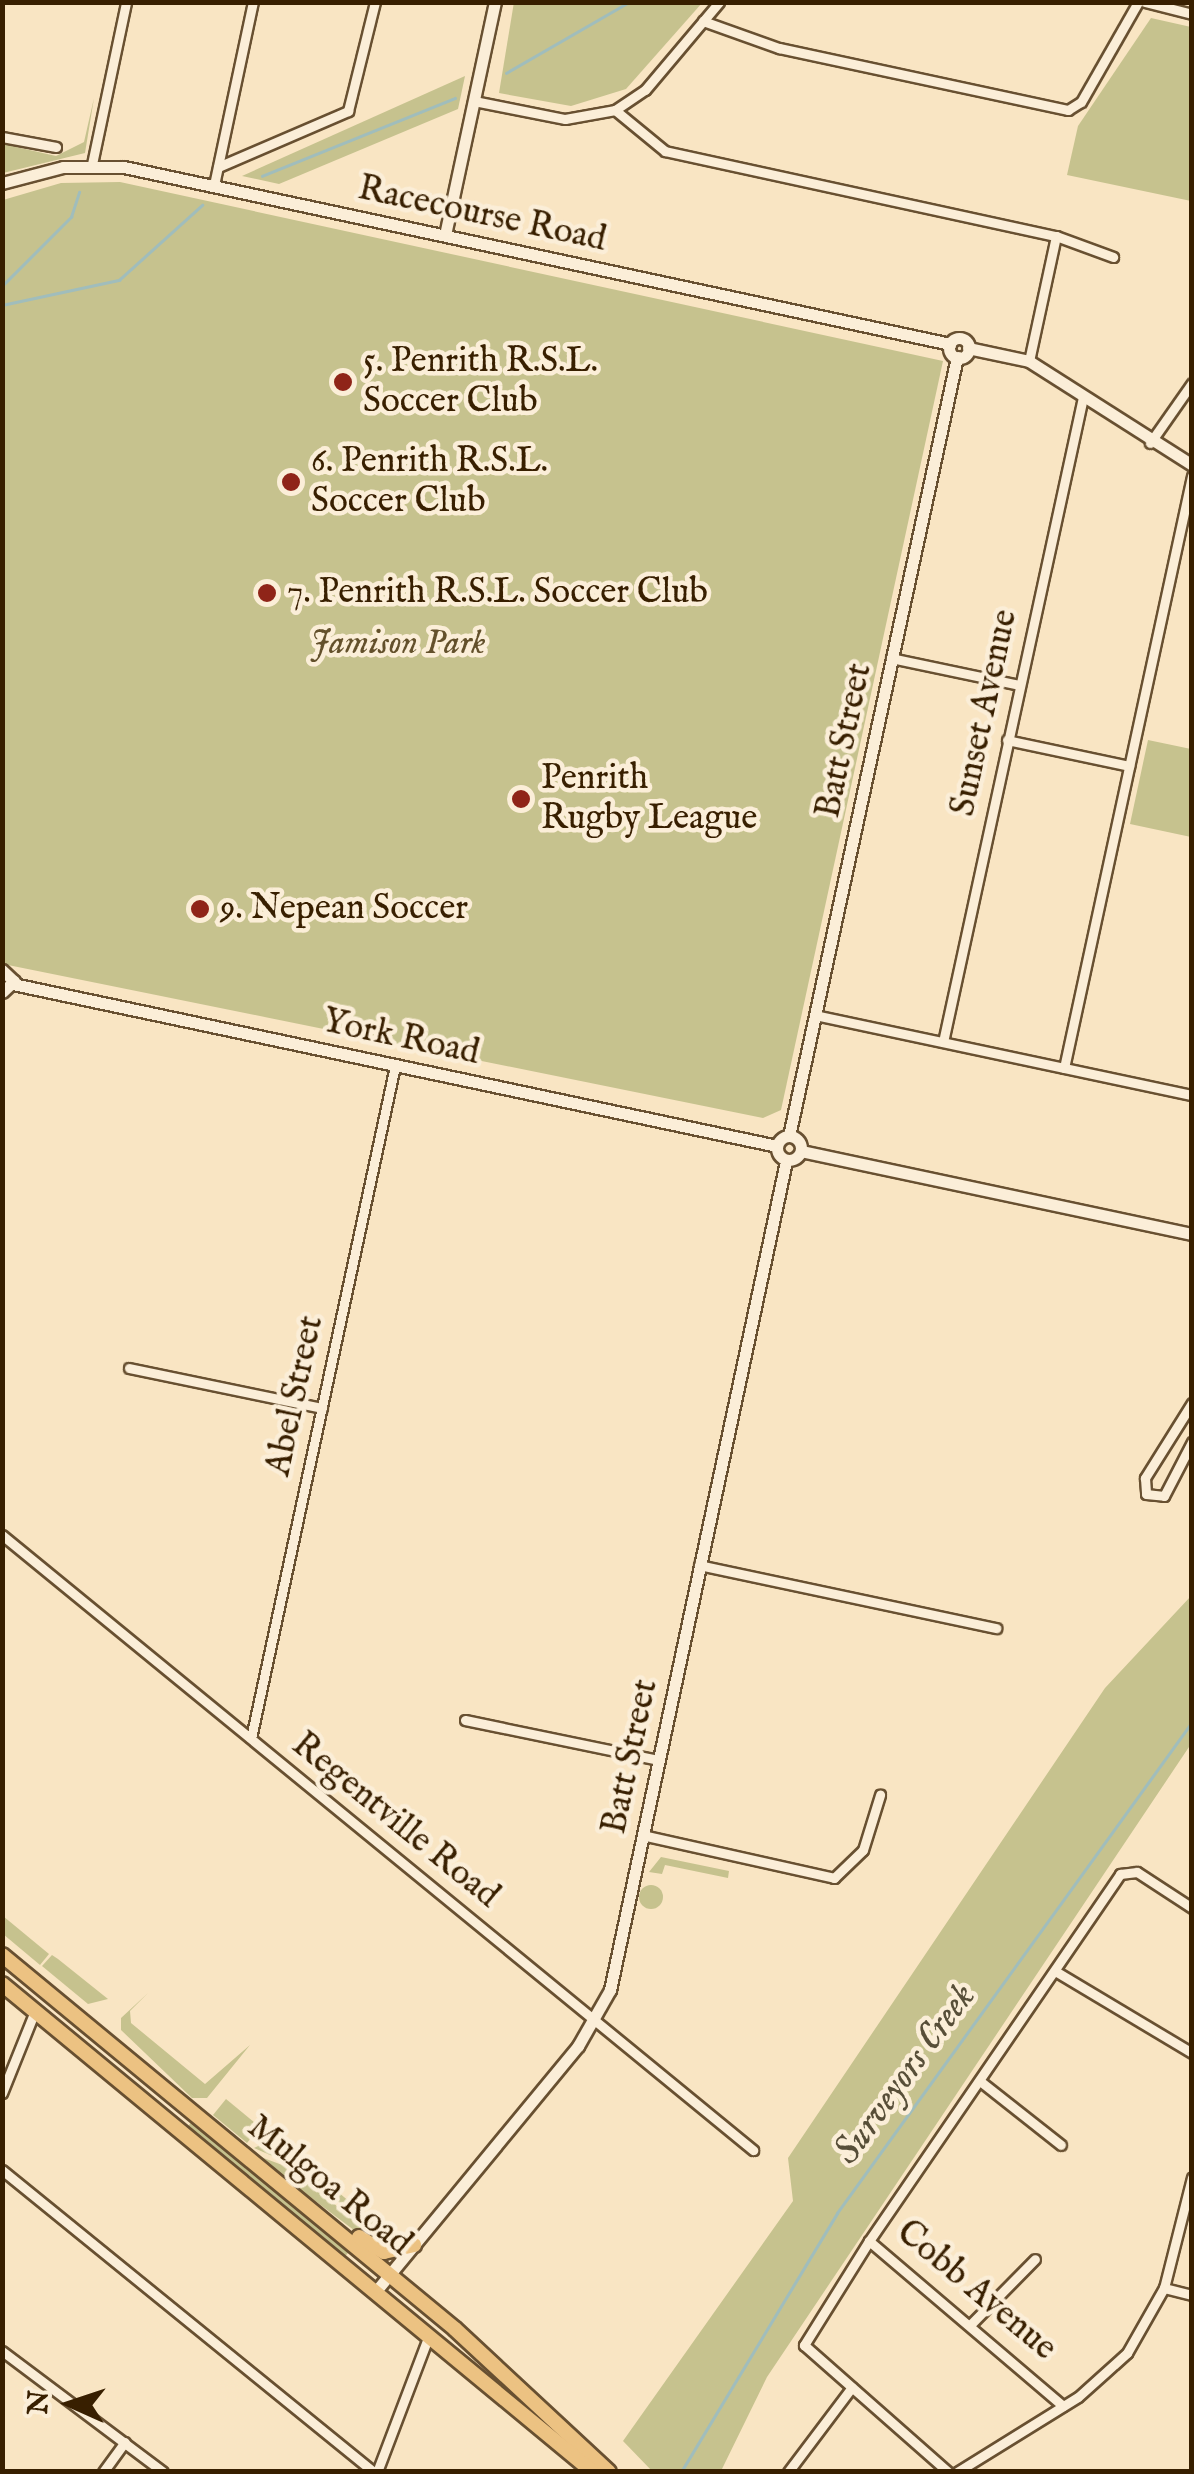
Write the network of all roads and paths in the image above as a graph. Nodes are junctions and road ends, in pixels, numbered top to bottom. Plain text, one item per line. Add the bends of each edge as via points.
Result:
1 (126, 2) edge
2 (253, 2) edge
3 (375, 2) edge
4 (495, 2) edge
5 (719, 2) edge
6 (1142, 2) edge
7 (1192, 14) edge
8 (703, 21) junction
9 (474, 101) junction
10 (616, 110) junction
11 (2, 137) edge
12 (56, 147) dead end
13 (92, 164) junction
14 (218, 167) junction
15 (2, 183) edge
16 (214, 185) junction
17 (445, 235) junction
18 (1056, 236) junction
19 (1114, 256) dead end
20 (950, 344) junction
21 (968, 348) junction
22 (957, 358) junction
23 (1030, 361) junction
24 (1192, 383) edge
25 (1083, 396) junction
26 (1150, 443) junction
27 (1192, 465) edge
28 (1192, 476) edge
29 (891, 658) junction
30 (1019, 685) junction
31 (1008, 740) junction
32 (1129, 766) junction
33 (2, 970) edge
34 (8, 988) edge
35 (815, 1015) junction
36 (943, 1042) junction
37 (395, 1066) junction
38 (1064, 1068) junction
39 (1192, 1080) edge
40 (1190, 1094) edge
41 (789, 1136) junction
42 (777, 1146) junction
43 (801, 1151) junction
44 (786, 1160) junction
45 (1192, 1234) edge
46 (129, 1368) dead end
47 (1192, 1403) edge
48 (322, 1408) junction
49 (1192, 1442) edge
50 (2, 1535) edge
51 (699, 1565) junction
52 (996, 1628) dead end
53 (466, 1720) dead end
54 (251, 1738) junction
55 (658, 1760) junction
56 (880, 1795) dead end
57 (642, 1835) junction
58 (1192, 1908) edge
59 (2, 1955) edge
60 (1055, 1970) junction
61 (2, 1984) edge
62 (36, 2011) junction
63 (596, 2019) junction
64 (1192, 2053) edge
65 (980, 2082) junction
66 (2, 2092) edge
67 (1060, 2145) dead end
68 (753, 2150) dead end
69 (2, 2170) edge
70 (264, 2172) junction
71 (1192, 2177) edge
72 (869, 2241) junction
73 (414, 2245) junction
74 (1035, 2260) dead end
75 (390, 2274) junction
76 (1164, 2288) junction
77 (376, 2292) junction
78 (1192, 2295) edge
79 (971, 2324) junction
80 (429, 2335) junction
81 (2, 2351) edge
82 (852, 2387) junction
83 (1063, 2406) junction
84 (125, 2442) junction
85 (103, 2472) edge
86 (163, 2472) edge
87 (375, 2472) edge
88 (593, 2472) edge
89 (610, 2472) edge
90 (788, 2472) edge
91 (948, 2472) edge
92 (957, 2472) edge

1 - 13 street
2 - 14 street
3 - 14 street via 348,111
4 - 9 street
5 - 8 street
6 - 7 street
6 - 8 street via 1082,102 1068,110 779,48
8 - 10 street
9 - 10 street via 565,119
9 - 17 street
10 - 18 street via 665,151
11 - 12 street
13 - 15 street, Racecourse Road
13 - 16 street, Racecourse Road
14 - 16 street
16 - 17 street, Racecourse Road
17 - 20 street, Racecourse Road
18 - 19 street
18 - 23 street
20 - 21 street, Racecourse Road via 960,338
20 - 22 street
21 - 22 street
21 - 23 street
22 - 29 street, Batt Street
23 - 25 street
24 - 26 street
25 - 26 street
25 - 30 street, Sunset Avenue
26 - 27 street
28 - 32 street
29 - 30 street
29 - 35 street, Batt Street
30 - 31 street, Sunset Avenue
31 - 32 street
31 - 36 street, Sunset Avenue
32 - 38 street
33 - 34 street, York Road
34 - 37 street, York Road
35 - 36 street
35 - 41 street, Batt Street
36 - 38 street
37 - 42 street, York Road
37 - 48 street, Abel Street
38 - 40 street
39 - 40 street
41 - 42 street
41 - 43 street
42 - 44 street
43 - 44 street
43 - 45 street
44 - 51 street, Batt Street
46 - 48 street
47 - 49 street via 1144,1478 1146,1494 1164,1496
48 - 54 street, Abel Street
50 - 54 street, Regentville Road
51 - 52 street
51 - 55 street, Batt Street
53 - 55 street
54 - 63 street, Regentville Road
55 - 57 street, Batt Street
56 - 57 street via 862,1850 834,1878
57 - 63 street, Batt Street
58 - 60 street, Cobb Avenue via 1125,1871
59 - 70 main road, Mulgoa Road
60 - 64 street
60 - 65 street, Cobb Avenue
61 - 62 main road, Mulgoa Road
62 - 66 street
62 - 77 main road, Mulgoa Road
63 - 68 street, Regentville Road
63 - 73 street, Batt Street
65 - 67 street
65 - 72 street, Cobb Avenue
69 - 87 street
70 - 73 main road via 373,2248
70 - 75 main road, Mulgoa Road
71 - 76 street
72 - 79 street, Cobb Avenue
72 - 82 street via 804,2341
73 - 75 street, Batt Street
74 - 79 street
75 - 77 street, Batt Street
75 - 89 main road, Mulgoa Road
76 - 78 street
76 - 83 street via 1127,2353
77 - 80 main road, Mulgoa Road
79 - 83 street, Cobb Avenue
80 - 87 street
80 - 88 main road, Mulgoa Road
81 - 84 street
82 - 90 street
82 - 91 street
83 - 92 street
84 - 85 street
84 - 86 street

